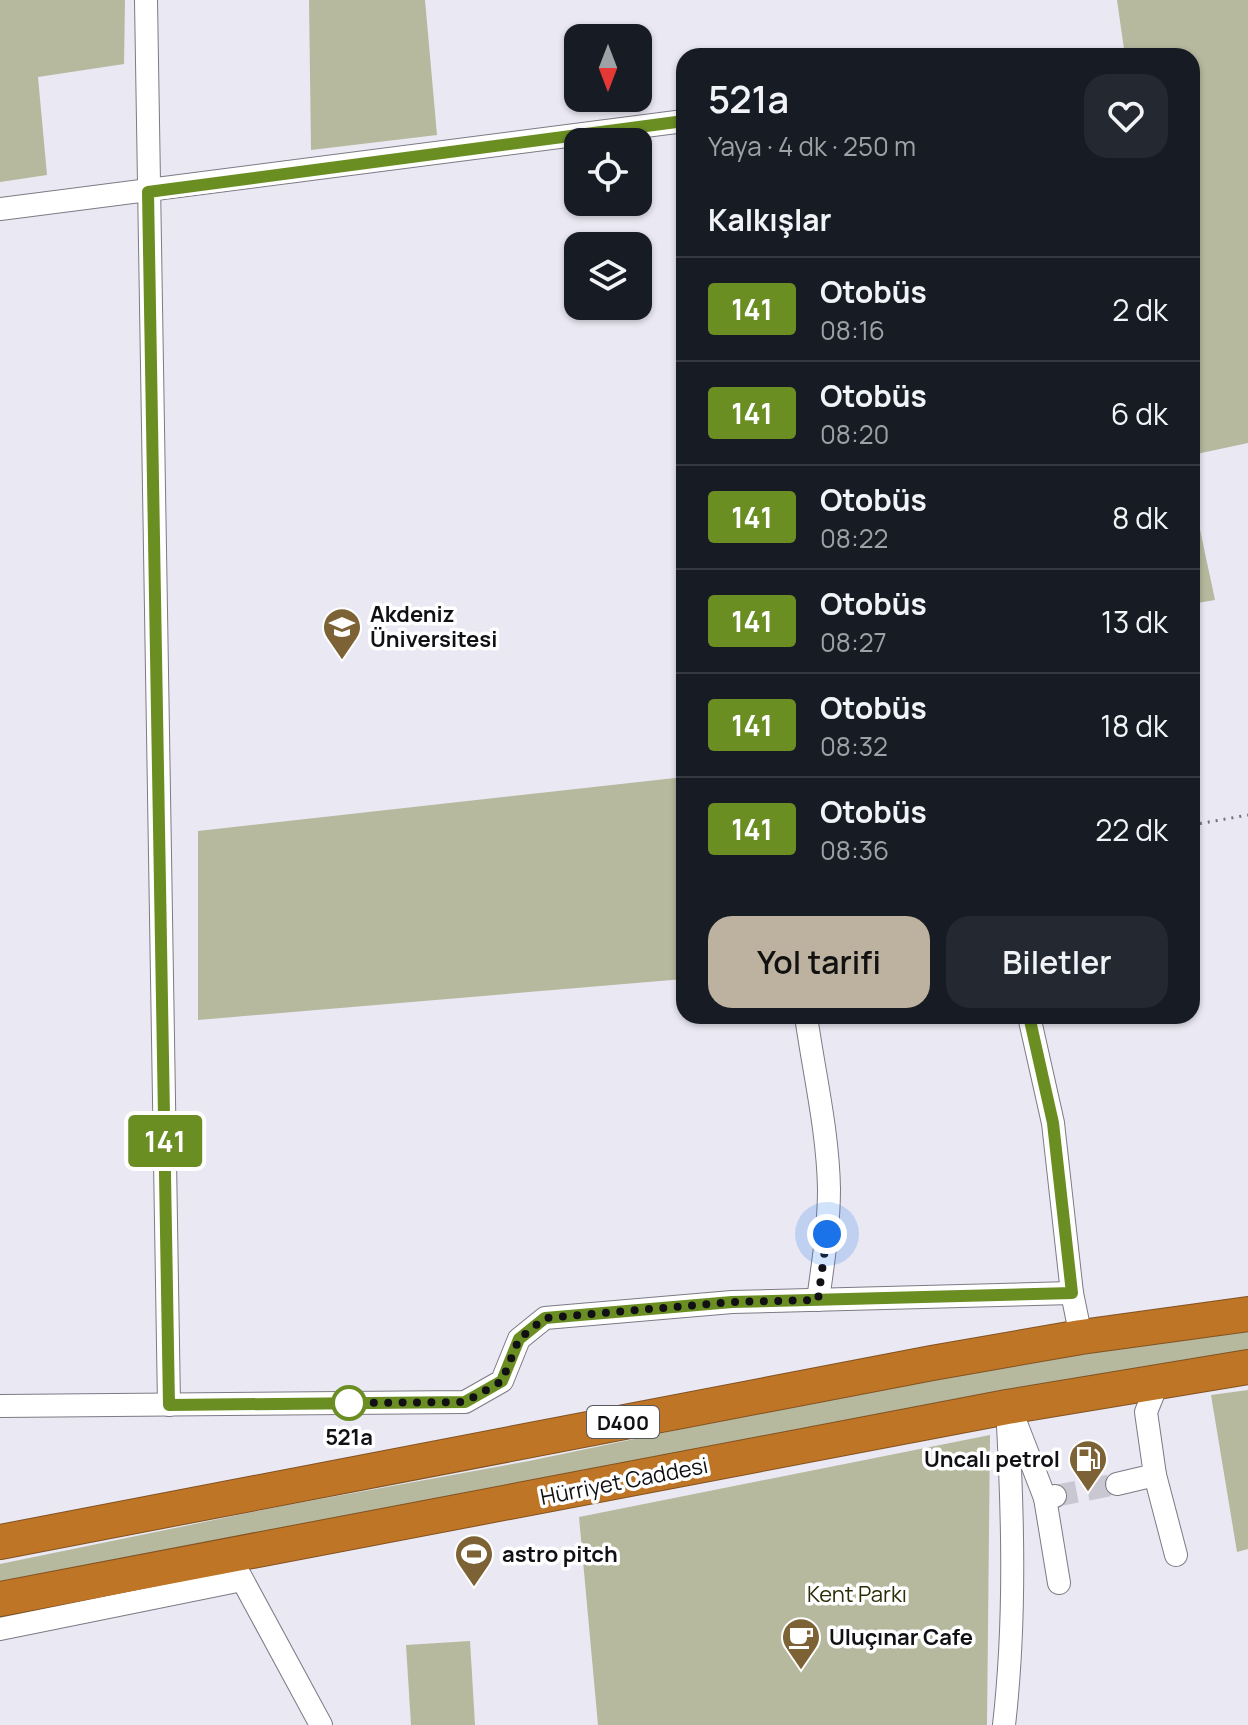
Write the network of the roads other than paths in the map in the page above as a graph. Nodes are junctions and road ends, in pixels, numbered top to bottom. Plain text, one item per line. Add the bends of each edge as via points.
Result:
1 (146, 0) edge
2 (676, 122) edge
3 (148, 192) junction
4 (0, 209) edge
5 (807, 1024) edge
6 (1031, 1024) edge
7 (1072, 1293) junction
8 (818, 1300) junction
9 (1248, 1314) edge
10 (1081, 1337) junction
11 (1248, 1367) edge
12 (1158, 1382) junction
13 (169, 1405) junction
14 (0, 1406) edge
15 (1007, 1407) junction
16 (1155, 1475) junction
17 (1117, 1484) tunnel mouth
18 (0, 1542) edge
19 (1176, 1555) dead end
20 (236, 1568) junction
21 (1059, 1583) dead end
22 (0, 1599) edge
23 (0, 1629) edge
24 (321, 1725) edge
25 (1004, 1725) edge

1 - 3 street
2 - 3 street
3 - 4 street
3 - 13 street
5 - 8 street via 829,1188
6 - 7 street via 1053,1123
7 - 8 street
7 - 10 street
8 - 13 street via 545,1318 519,1339 502,1381 465,1402
9 - 10 highway, D400
10 - 18 highway, D400
11 - 12 highway, Hürriyet Caddesi
12 - 15 highway, Hürriyet Caddesi
12 - 16 street via 1146,1412
13 - 14 street
15 - 20 highway, Hürriyet Caddesi
15 - 21 street via 1050,1497
15 - 25 street via 1011,1658
16 - 17 street
16 - 19 street
20 - 22 highway, Hürriyet Caddesi
20 - 23 street
20 - 24 street

